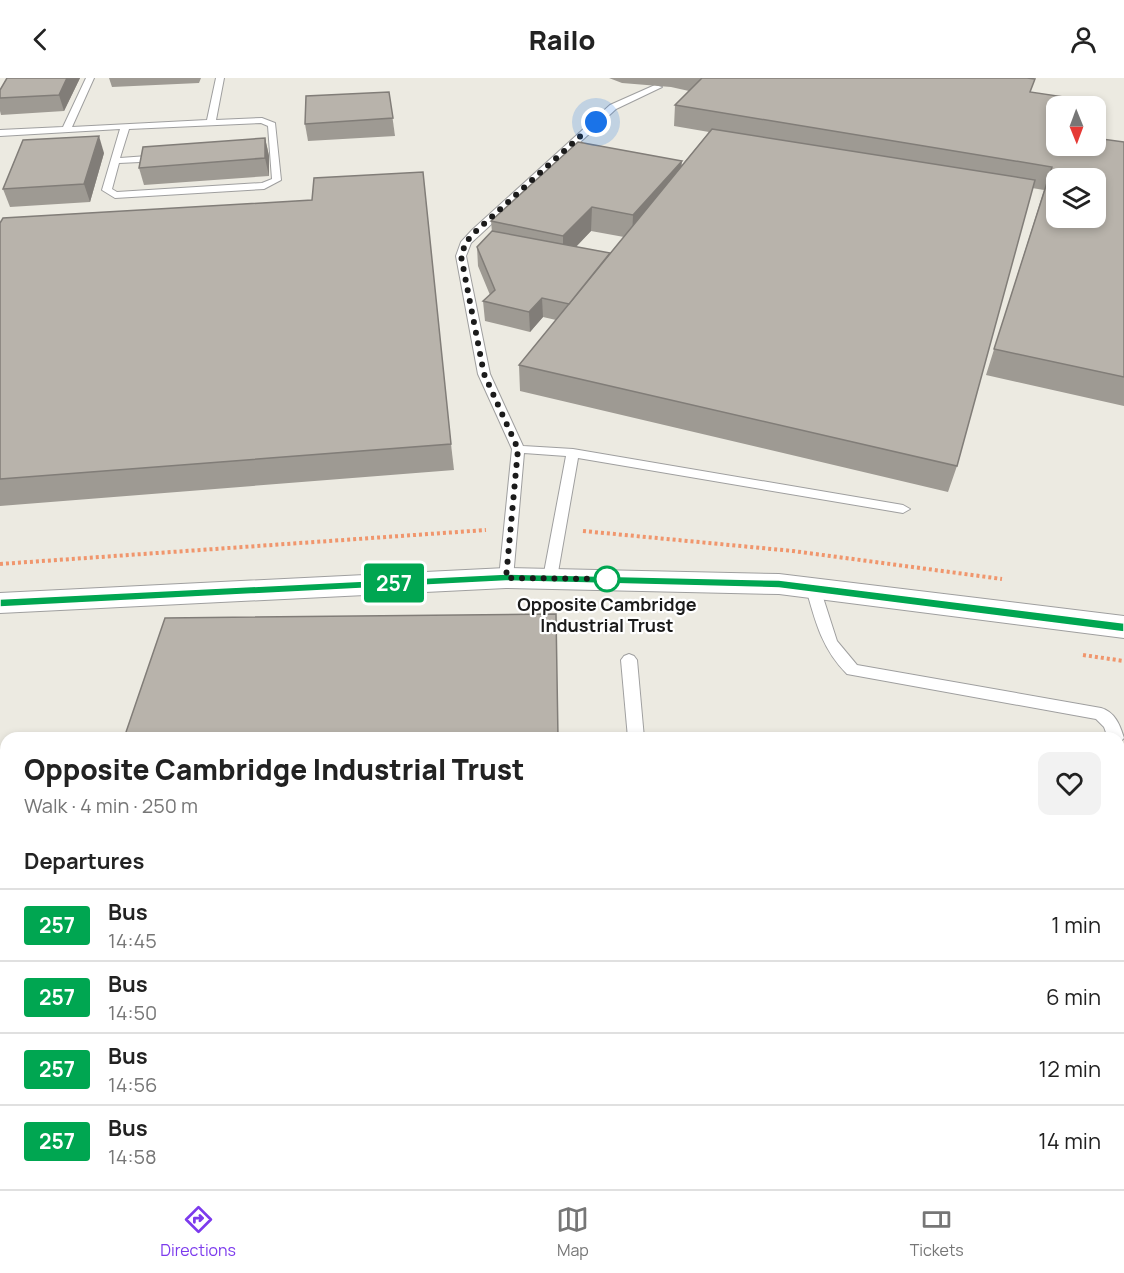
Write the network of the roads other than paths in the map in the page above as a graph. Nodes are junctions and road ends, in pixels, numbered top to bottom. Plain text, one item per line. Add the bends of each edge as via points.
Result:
1 (90, 78) edge
2 (220, 78) edge
3 (658, 87) dead end
4 (211, 122) junction
5 (124, 127) junction
6 (66, 130) junction
7 (4, 136) edge
8 (274, 151) junction
9 (263, 152) edge
10 (172, 157) edge
11 (115, 161) junction
12 (518, 449) junction
13 (573, 453) junction
14 (903, 509) dead end
15 (506, 578) junction
16 (550, 578) junction
17 (813, 588) junction
18 (0, 603) edge
19 (1124, 627) edge
20 (629, 660) dead end
21 (635, 732) edge
22 (1114, 732) edge

1 - 6 lane
2 - 4 lane
3 - 12 lane via 614,106 475,232 461,256 484,374
4 - 5 lane
4 - 8 lane via 267,122 272,125
5 - 6 lane
5 - 11 lane
6 - 7 lane
8 - 9 lane
8 - 11 lane via 277,180 264,186 115,195 107,190
10 - 11 lane
12 - 13 lane
12 - 15 lane
13 - 14 lane
13 - 16 lane
15 - 16 street
15 - 18 street
16 - 17 street
17 - 19 street
17 - 22 lane via 828,643 852,670 1101,714
20 - 21 lane

